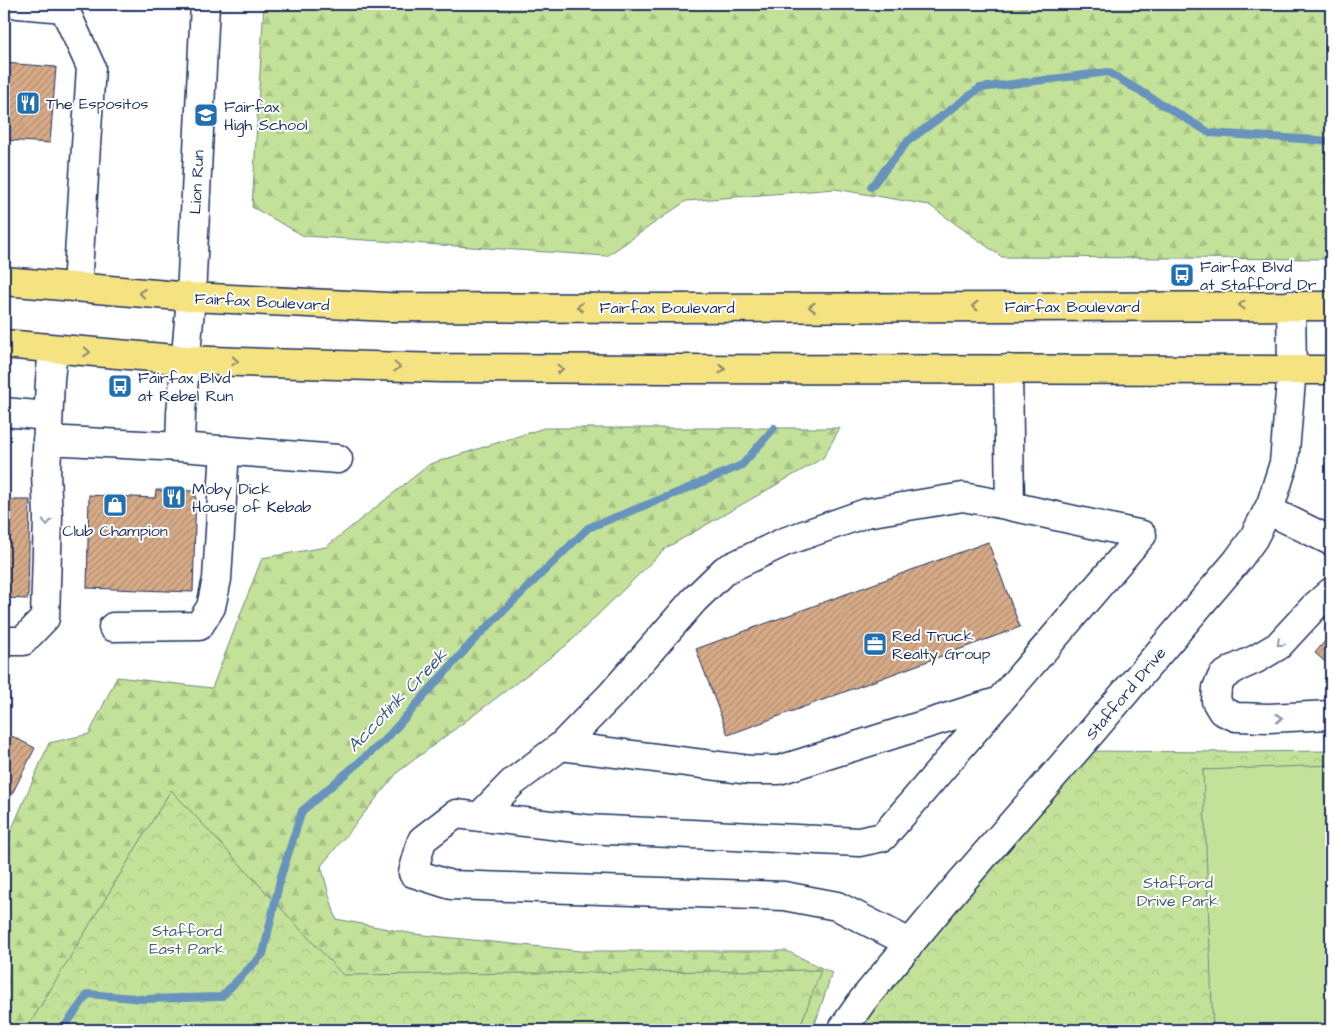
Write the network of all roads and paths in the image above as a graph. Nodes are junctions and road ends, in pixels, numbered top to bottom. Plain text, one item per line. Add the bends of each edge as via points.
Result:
1 (18, 4) edge
2 (205, 4) edge
3 (4, 281) edge
4 (76, 287) junction
5 (191, 298) junction
6 (1291, 305) junction
7 (1331, 306) edge
8 (4, 344) edge
9 (53, 348) junction
10 (186, 360) junction
11 (1008, 369) junction
12 (1292, 369) junction
13 (1331, 370) edge
14 (4, 412) edge
15 (48, 428) junction
16 (180, 447) junction
17 (225, 450) junction
18 (338, 459) dead end
19 (1011, 506) junction
20 (1268, 510) junction
21 (1331, 541) edge
22 (1322, 600) edge
23 (113, 627) dead end
24 (4, 641) edge
25 (1000, 700) junction
26 (1331, 715) edge
27 (561, 746) junction
28 (479, 817) junction
29 (910, 943) junction
30 (842, 1030) edge

1 - 4 street via 64,8 91,67
2 - 5 street, Lion Run
3 - 4 main road, Fairfax Boulevard
5 -> 4 main road, Fairfax Boulevard
6 -> 5 main road, Fairfax Boulevard via 419,308
5 - 10 street, Lion Run
6 - 7 main road, Fairfax Boulevard
6 - 12 street, Stafford Drive
8 - 9 main road
9 -> 10 main road
9 - 15 street
10 -> 11 main road via 442,368
10 - 16 street, Lion Run
11 - 12 main road
11 - 19 street
12 - 13 main road
12 - 20 street, Stafford Drive via 1284,463
14 - 15 street
15 - 16 street
15 -> 24 street via 45,618 23,641
16 - 17 street
17 - 18 street
17 - 23 street via 217,579 211,607 199,626
19 - 25 street via 1142,535
19 - 27 street via 963,497 866,513 784,542 726,570 694,600 612,694
20 - 21 street
20 - 29 street, Stafford Drive via 1237,562
22 -> 26 street via 1278,646 1222,677 1216,701 1222,711 1236,718
25 - 27 street via 780,770 750,770
25 - 28 street via 883,837 859,842 586,829
27 - 28 street via 512,783
28 - 29 street via 456,814 422,840 413,873 451,885 784,896 837,906
29 - 30 street, Stafford Drive

